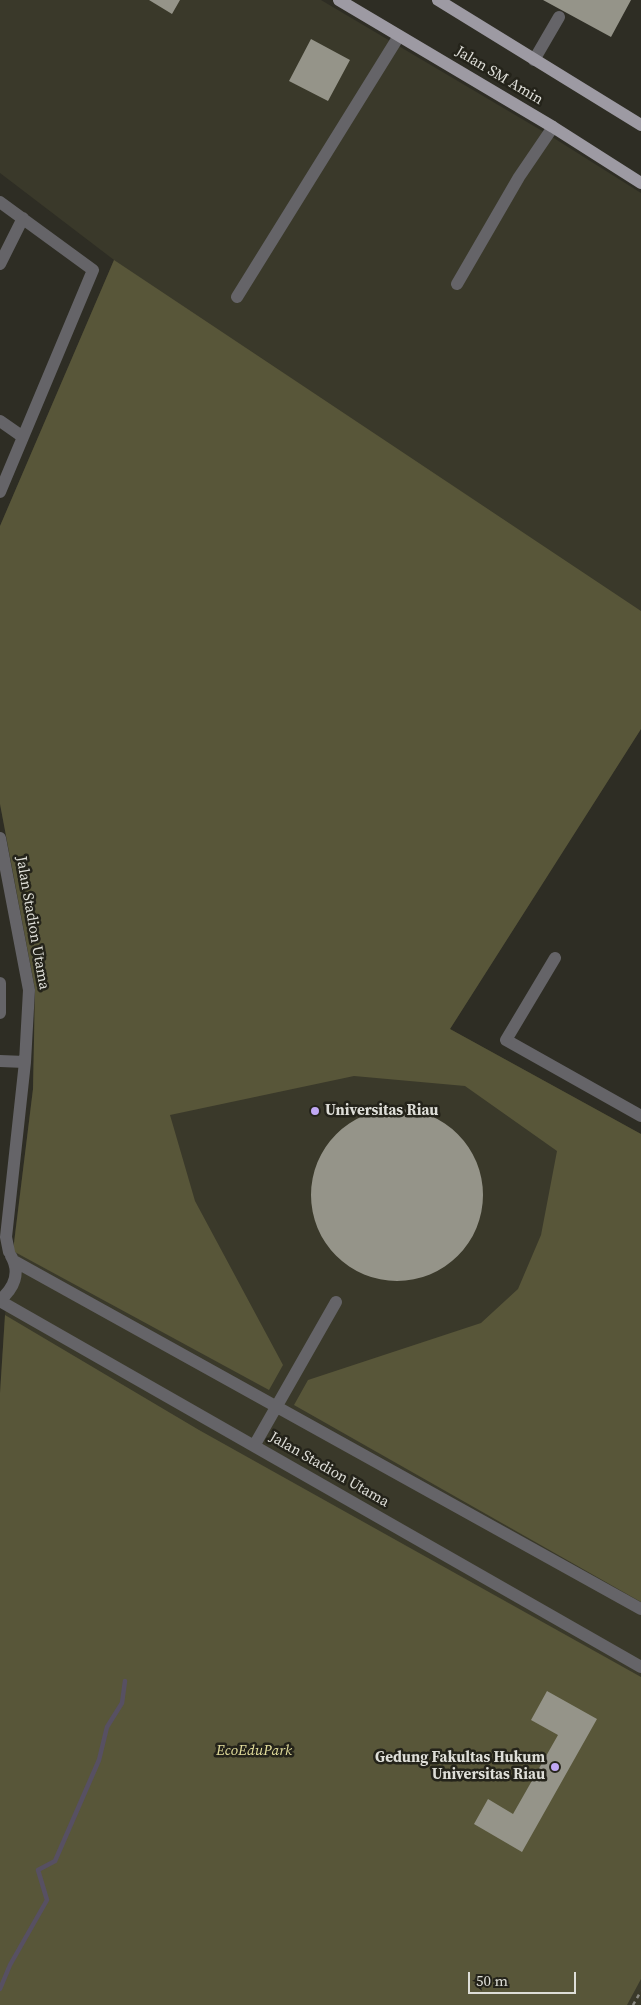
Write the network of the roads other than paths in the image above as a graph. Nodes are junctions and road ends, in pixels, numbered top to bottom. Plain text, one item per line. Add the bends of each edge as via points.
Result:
1 (339, 0) edge
2 (438, 0) edge
3 (559, 17) dead end
4 (399, 36) junction
5 (534, 60) junction
6 (641, 125) edge
7 (553, 127) junction
8 (641, 183) edge
9 (0, 202) edge
10 (23, 218) junction
11 (0, 264) edge
12 (457, 284) dead end
13 (237, 296) dead end
14 (0, 421) edge
15 (23, 437) junction
16 (0, 492) edge
17 (0, 838) edge
18 (555, 958) dead end
19 (0, 983) edge
20 (0, 1014) edge
21 (0, 1061) edge
22 (25, 1062) junction
23 (641, 1116) edge
24 (7, 1253) edge
25 (0, 1301) edge
26 (336, 1302) dead end
27 (276, 1407) junction
28 (254, 1446) junction
29 (641, 1609) edge
30 (641, 1667) edge

1 - 4 main road, Jalan SM Amin
2 - 5 main road
3 - 5 street
4 - 7 main road, Jalan SM Amin
4 - 13 street
5 - 6 main road
7 - 8 main road, Jalan SM Amin
7 - 12 street via 519,177
9 - 10 street
10 - 11 street
10 - 15 street via 93,270
14 - 15 street
15 - 16 street
17 - 22 street, Jalan Stadion Utama via 29,990
18 - 23 street via 506,1040
19 - 20 street
21 - 22 street
22 - 24 street, Jalan Stadion Utama
24 - 25 street via 15,1281
24 - 27 street, Jalan Stadion Utama
25 - 28 street, Jalan Stadion Utama
26 - 27 street
27 - 28 street
27 - 29 street, Jalan Stadion Utama
28 - 30 street, Jalan Stadion Utama

